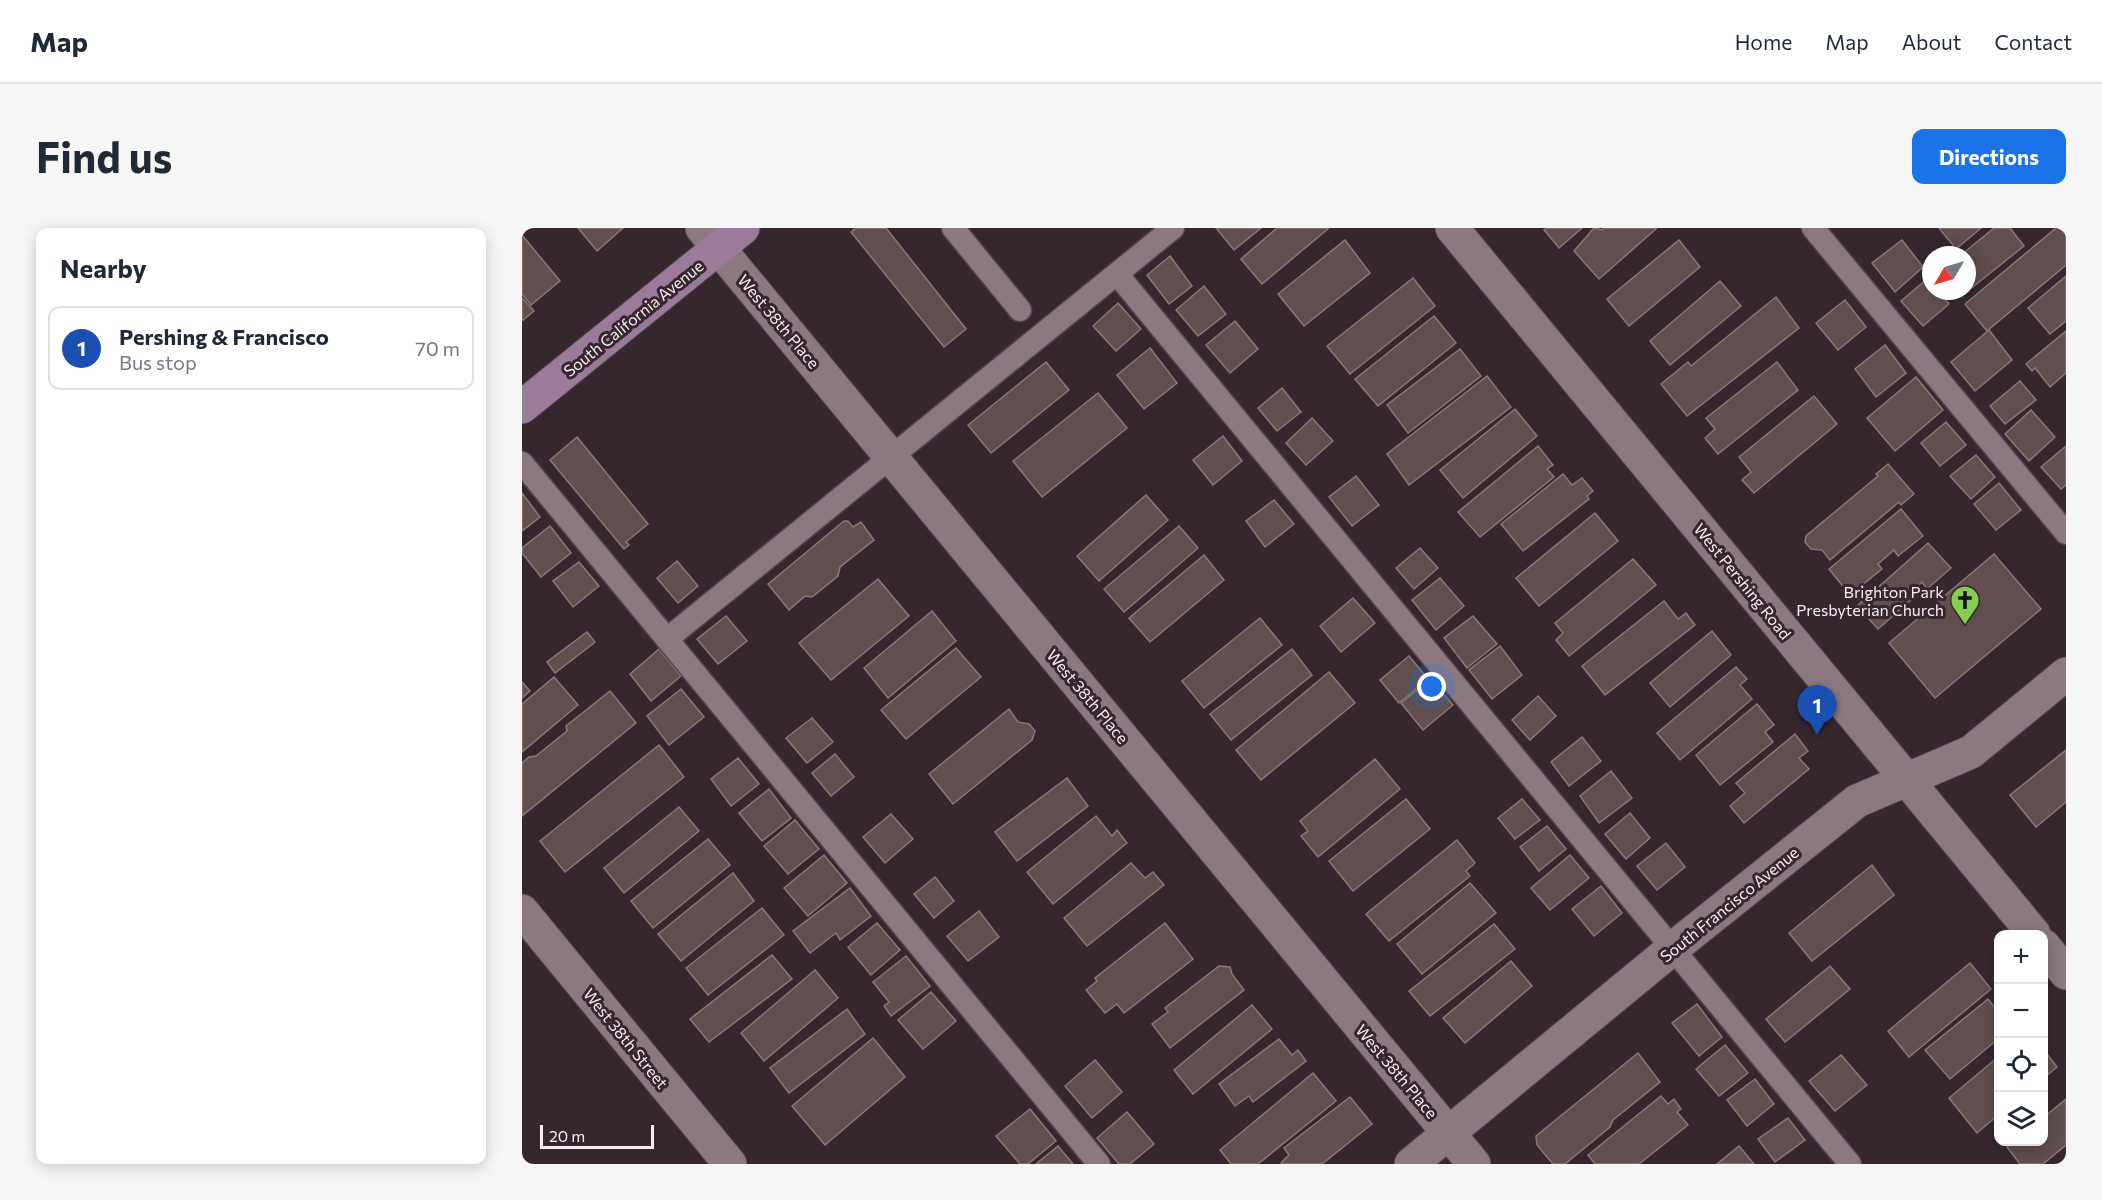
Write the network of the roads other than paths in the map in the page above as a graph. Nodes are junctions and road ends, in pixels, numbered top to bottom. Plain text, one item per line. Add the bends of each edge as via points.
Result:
1 (743, 228) edge
2 (953, 228) edge
3 (1173, 228) edge
4 (1452, 228) edge
5 (1813, 228) edge
6 (710, 238) edge
7 (1116, 274) junction
8 (1020, 310) dead end
9 (522, 407) edge
10 (891, 457) junction
11 (522, 463) edge
12 (2066, 533) edge
13 (667, 639) junction
14 (2066, 674) edge
15 (1907, 780) junction
16 (522, 912) edge
17 (2031, 930) edge
18 (1672, 949) junction
19 (2048, 952) edge
20 (2066, 973) edge
21 (1449, 1133) junction
22 (730, 1164) edge
23 (1099, 1164) edge
24 (1411, 1164) edge
25 (1474, 1164) edge
26 (1850, 1164) edge

1 - 6 main road, South California Avenue
2 - 8 lane
3 - 7 lane
4 - 15 street, West Pershing Road
5 - 12 lane
6 - 9 main road, South California Avenue
6 - 10 street, West 38th Place
7 - 10 lane
7 - 18 lane
10 - 13 lane
10 - 21 street, West 38th Place
11 - 13 lane
13 - 23 lane
14 - 15 street, South Francisco Avenue via 1971,752
15 - 17 street, West Pershing Road
15 - 18 street, South Francisco Avenue via 1857,801
16 - 22 street, West 38th Street
18 - 21 street, South Francisco Avenue
18 - 26 lane
19 - 20 street
21 - 24 street, South Francisco Avenue
21 - 25 street, West 38th Place

